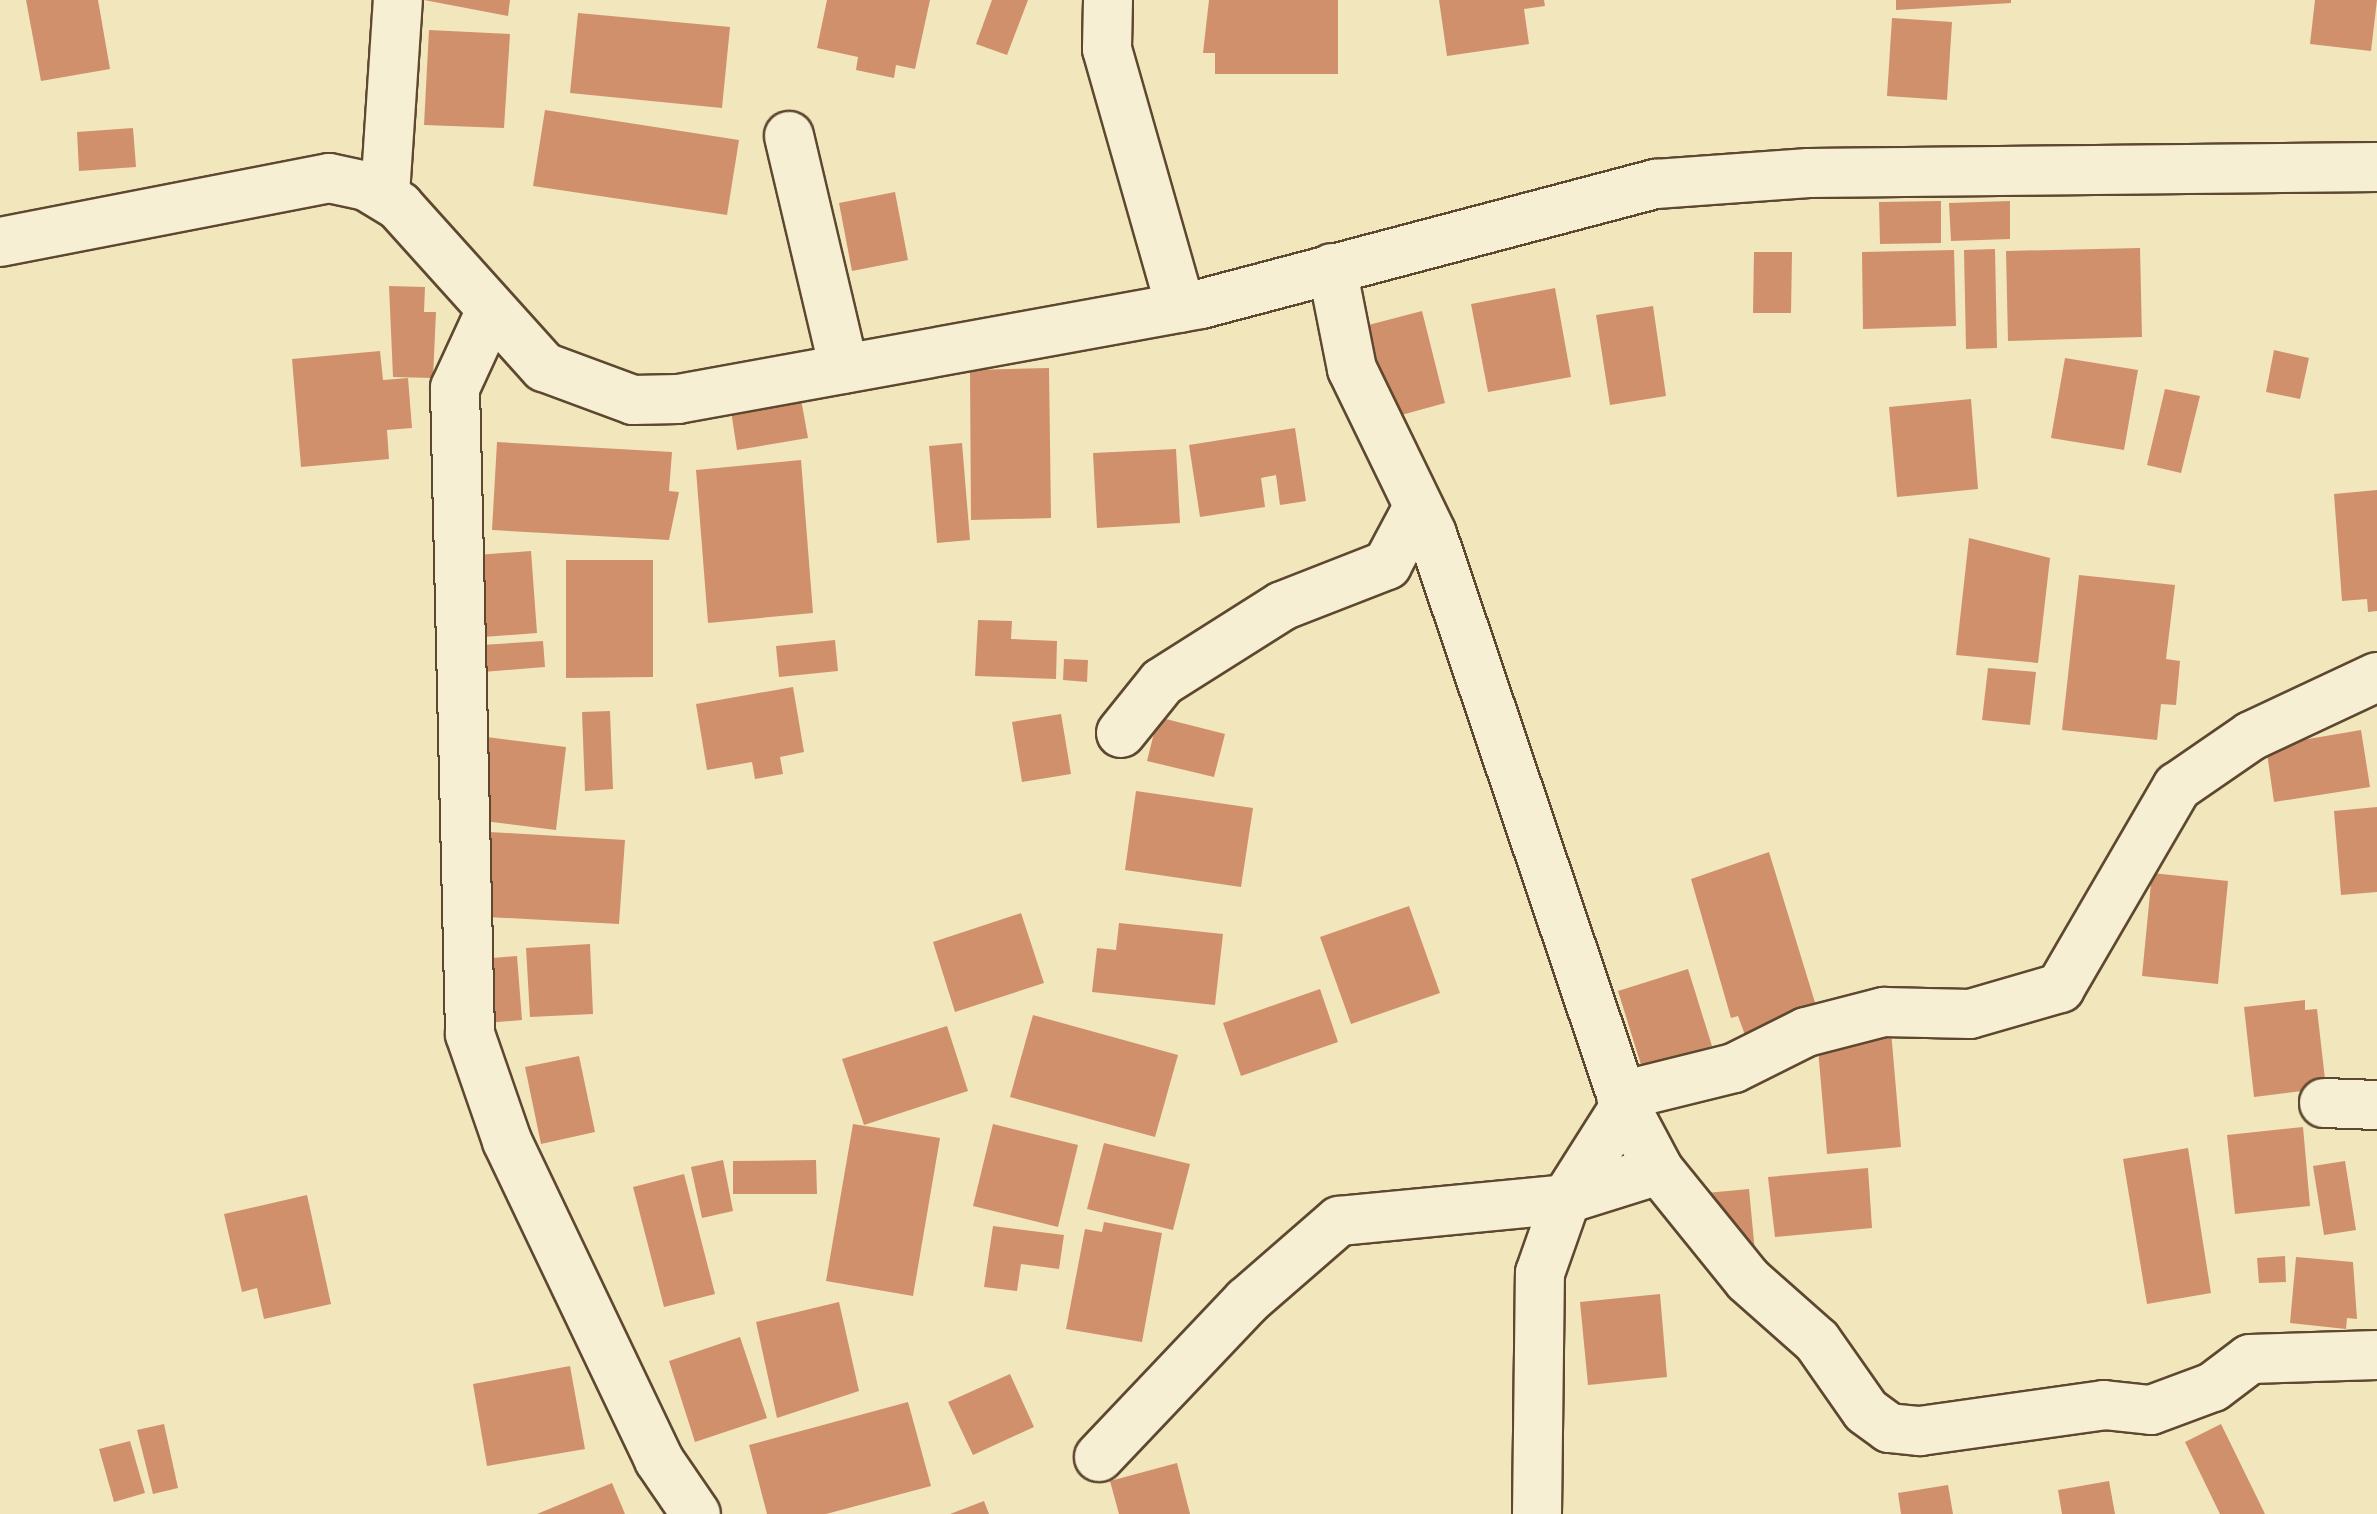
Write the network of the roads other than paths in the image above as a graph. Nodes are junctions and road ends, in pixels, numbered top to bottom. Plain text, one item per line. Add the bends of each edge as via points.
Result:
1 (398, 0) edge
2 (1108, 0) edge
3 (789, 136) dead end
4 (2377, 167) edge
5 (385, 194) junction
6 (0, 242) edge
7 (1332, 268) junction
8 (1180, 308) junction
9 (490, 312) junction
10 (844, 369) junction
11 (1418, 507) junction
12 (2377, 677) edge
13 (1122, 733) dead end
14 (1623, 1101) junction
15 (2324, 1103) dead end
16 (2377, 1105) edge
17 (1659, 1170) junction
18 (1566, 1199) junction
19 (2377, 1355) edge
20 (1099, 1457) dead end
21 (696, 1514) edge
22 (1537, 1514) edge

1 - 5 street
2 - 8 street via 1106,49
3 - 10 street
4 - 7 street via 1808,173 1656,184
5 - 6 street via 329,178
5 - 9 street
7 - 8 street
7 - 11 street via 1352,368
8 - 10 street
9 - 10 street via 544,367 633,400
9 - 21 street via 455,388 470,1034 507,1141 660,1460
11 - 13 street via 1387,565 1282,606 1162,682
11 - 14 street
12 - 14 street via 2251,736 2177,787 2060,988 1970,1014 1884,1012
14 - 17 street
14 - 18 street
15 - 16 street
17 - 18 street
17 - 19 street via 1888,1428 2104,1405 2151,1410 2213,1387 2250,1358
18 - 20 street via 1339,1221 1246,1301
18 - 22 street via 1540,1272

